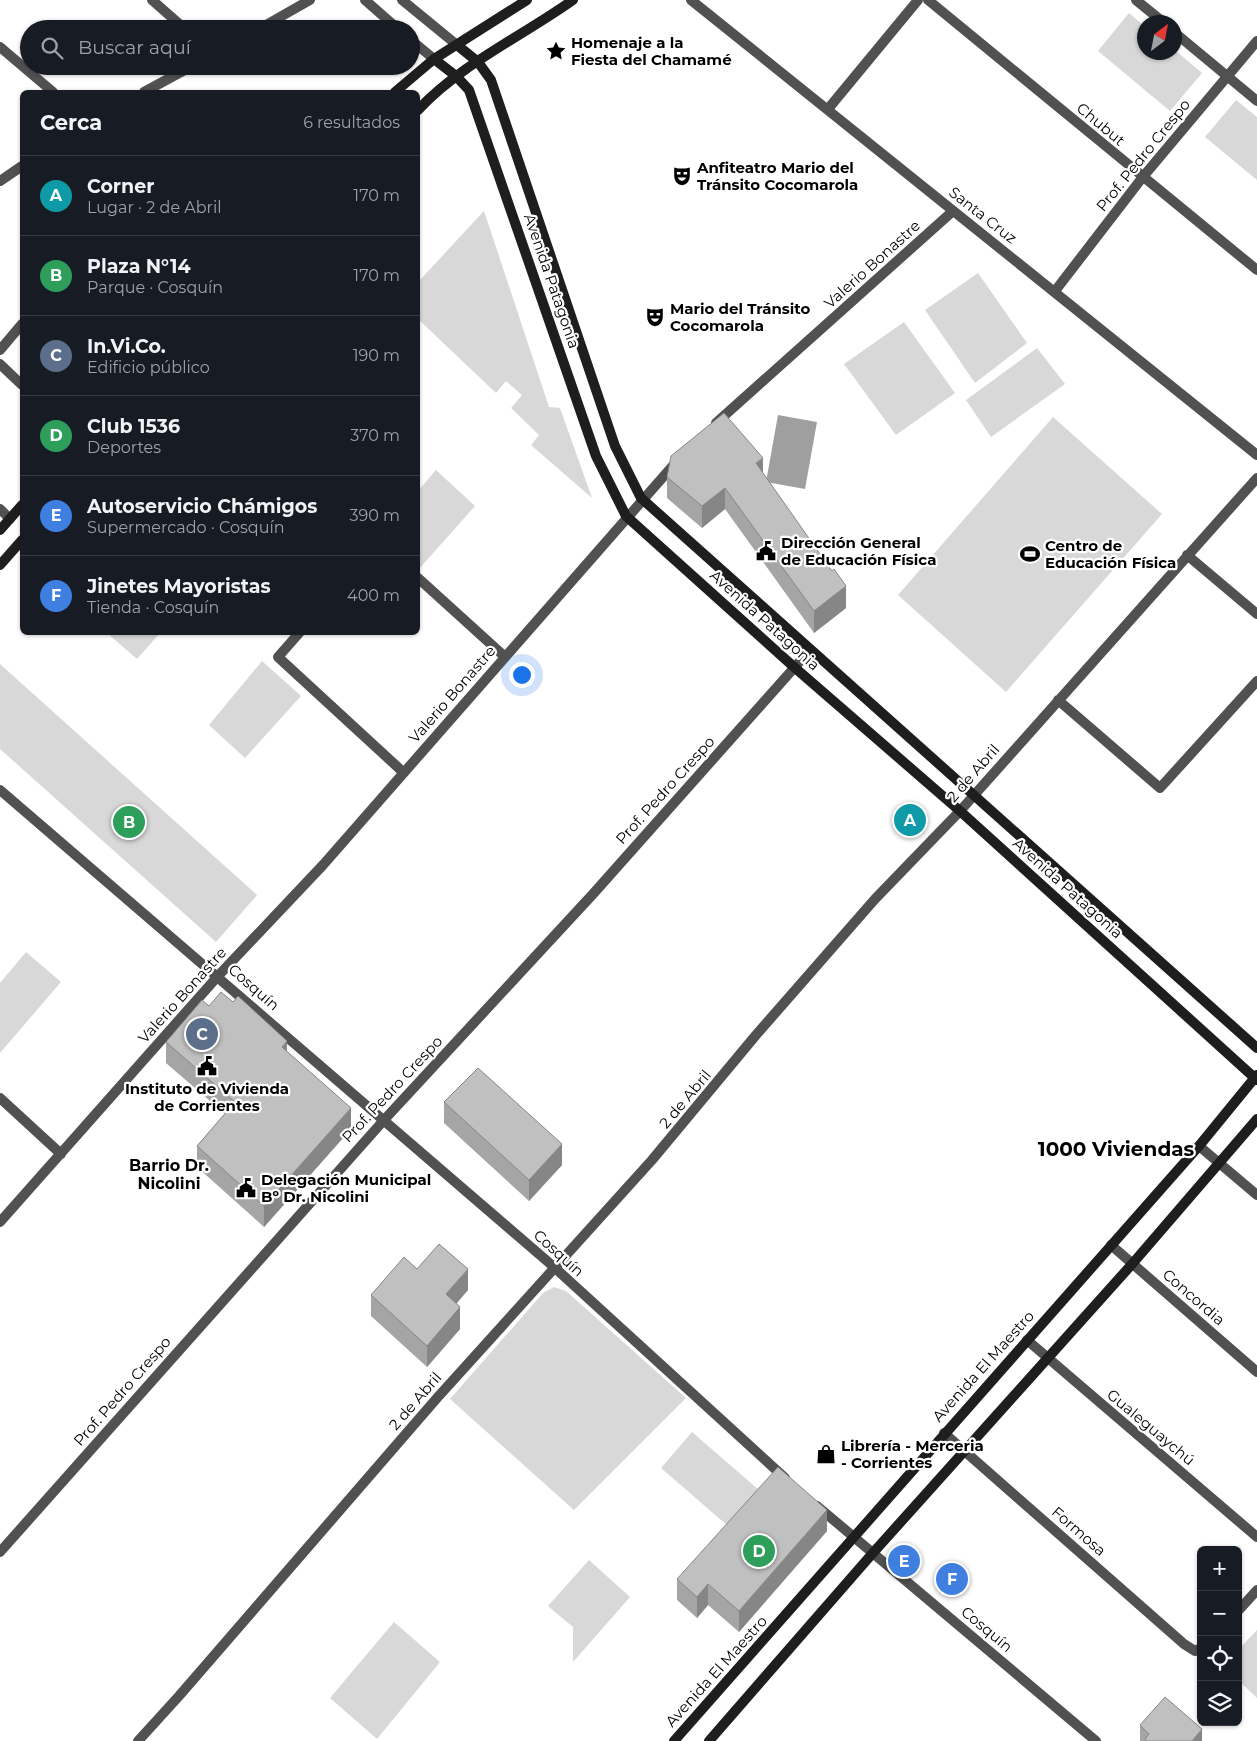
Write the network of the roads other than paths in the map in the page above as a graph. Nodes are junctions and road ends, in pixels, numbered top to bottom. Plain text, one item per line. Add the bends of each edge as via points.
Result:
1 (152, 0) edge
2 (310, 0) edge
3 (365, 0) edge
4 (402, 0) edge
5 (527, 0) edge
6 (573, 0) edge
7 (691, 0) edge
8 (918, 0) edge
9 (928, 0) edge
10 (1136, 0) edge
11 (1154, 15) edge
12 (175, 20) edge
13 (274, 20) edge
14 (388, 20) edge
15 (1182, 39) edge
16 (1257, 41) edge
17 (456, 45) junction
18 (0, 46) edge
19 (420, 47) edge
20 (434, 59) junction
21 (478, 62) junction
22 (20, 63) edge
23 (420, 71) edge
24 (33, 75) edge
25 (175, 75) edge
26 (415, 75) edge
27 (456, 76) junction
28 (1227, 76) junction
29 (51, 90) edge
30 (148, 90) edge
31 (397, 90) edge
32 (1257, 100) edge
33 (420, 108) edge
34 (828, 109) junction
35 (20, 167) edge
36 (1142, 178) junction
37 (0, 180) edge
38 (953, 211) junction
39 (1257, 270) edge
40 (1055, 291) junction
41 (20, 326) edge
42 (0, 350) edge
43 (0, 364) edge
44 (20, 383) edge
45 (706, 432) edge
46 (685, 452) edge
47 (1257, 455) edge
48 (1257, 478) edge
49 (641, 498) junction
50 (20, 507) edge
51 (0, 509) edge
52 (626, 516) junction
53 (10, 519) junction
54 (0, 530) edge
55 (20, 542) edge
56 (1187, 555) junction
57 (0, 565) edge
58 (420, 580) edge
59 (1257, 614) edge
60 (297, 635) edge
61 (810, 650) junction
62 (504, 656) junction
63 (794, 667) junction
64 (1257, 681) edge
65 (1058, 700) junction
66 (403, 772) junction
67 (0, 790) edge
68 (972, 795) junction
69 (960, 811) junction
70 (218, 976) junction
71 (1257, 1048) edge
72 (1256, 1078) edge
73 (0, 1098) edge
74 (1257, 1119) edge
75 (384, 1120) junction
76 (1199, 1146) junction
77 (61, 1154) junction
78 (1220, 1162) junction
79 (1257, 1195) edge
80 (0, 1222) edge
81 (1111, 1245) junction
82 (1133, 1263) junction
83 (554, 1267) junction
84 (1026, 1340) junction
85 (1048, 1358) junction
86 (1257, 1372) edge
87 (944, 1433) junction
88 (965, 1450) junction
89 (794, 1486) edge
90 (808, 1499) edge
91 (1257, 1537) edge
92 (853, 1539) junction
93 (0, 1552) edge
94 (872, 1554) junction
95 (1257, 1590) edge
96 (1242, 1607) edge
97 (1197, 1649) edge
98 (138, 1741) edge
99 (674, 1741) edge
100 (709, 1741) edge
101 (1096, 1741) edge

1 - 12 street
2 - 13 street
3 - 14 street
4 - 17 street
5 - 17 main road
6 - 21 main road
7 - 34 street, Santa Cruz
8 - 34 street
9 - 36 street, Chubut
10 - 11 street
15 - 28 street
16 - 28 street, Prof. Pedro Crespo
17 - 20 main road
17 - 21 main road, Avenida Patagonia
18 - 22 street
19 - 20 street
20 - 23 main road
20 - 27 main road, Avenida Patagonia
21 - 27 main road
21 - 49 main road, Avenida Patagonia via 491,80 615,446
24 - 29 street
25 - 30 street
26 - 31 main road
27 - 33 main road
27 - 52 main road, Avenida Patagonia via 469,90 596,456
28 - 32 street
28 - 36 street, Prof. Pedro Crespo
34 - 38 street, Santa Cruz
35 - 37 street
36 - 39 street, Chubut
36 - 40 street, Prof. Pedro Crespo
38 - 40 street, Santa Cruz
38 - 45 street, Valerio Bonastre
40 - 47 street, Santa Cruz
41 - 42 street
43 - 44 street
46 - 49 street, Valerio Bonastre
48 - 56 street, 2 de Abril
49 - 52 street, Valerio Bonastre
49 - 61 main road, Avenida Patagonia
50 - 53 main road
51 - 53 street
52 - 62 street, Valerio Bonastre
52 - 63 main road, Avenida Patagonia
53 - 54 main road
55 - 57 main road
56 - 59 street
56 - 65 street, 2 de Abril
58 - 62 street
60 - 66 street via 278,657
61 - 63 street, Prof. Pedro Crespo
61 - 68 main road, Avenida Patagonia
62 - 66 street, Valerio Bonastre
63 - 69 main road, Avenida Patagonia
63 - 75 street, Prof. Pedro Crespo via 593,894
64 - 65 street via 1160,788
65 - 68 street, 2 de Abril
66 - 70 street, Valerio Bonastre via 323,865
67 - 70 street, Cosquín
68 - 69 street, 2 de Abril
68 - 71 main road, Avenida Patagonia
69 - 72 main road, Avenida Patagonia
69 - 83 street, 2 de Abril via 875,899 652,1160
70 - 75 street, Cosquín
70 - 77 street, Valerio Bonastre
72 - 76 main road, Avenida El Maestro
73 - 77 street
74 - 78 main road
75 - 83 street, Cosquín
75 - 93 street, Prof. Pedro Crespo
76 - 78 street
76 - 81 main road, Avenida El Maestro
77 - 80 street, Valerio Bonastre
78 - 79 street
78 - 82 main road
81 - 82 street, Concordia
81 - 84 main road, Avenida El Maestro
82 - 85 main road
82 - 86 street, Concordia
83 - 89 street, Cosquín
83 - 98 street, 2 de Abril
84 - 85 street, Gualeguaychú
84 - 87 main road, Avenida El Maestro
85 - 88 main road
85 - 91 street, Gualeguaychú
87 - 88 street, Formosa
87 - 92 main road, Avenida El Maestro
88 - 94 main road
88 - 97 street, Formosa via 1184,1644
90 - 92 street, Cosquín
92 - 94 street, Cosquín
92 - 99 main road, Avenida El Maestro
94 - 100 main road
94 - 101 street, Cosquín
95 - 96 street

